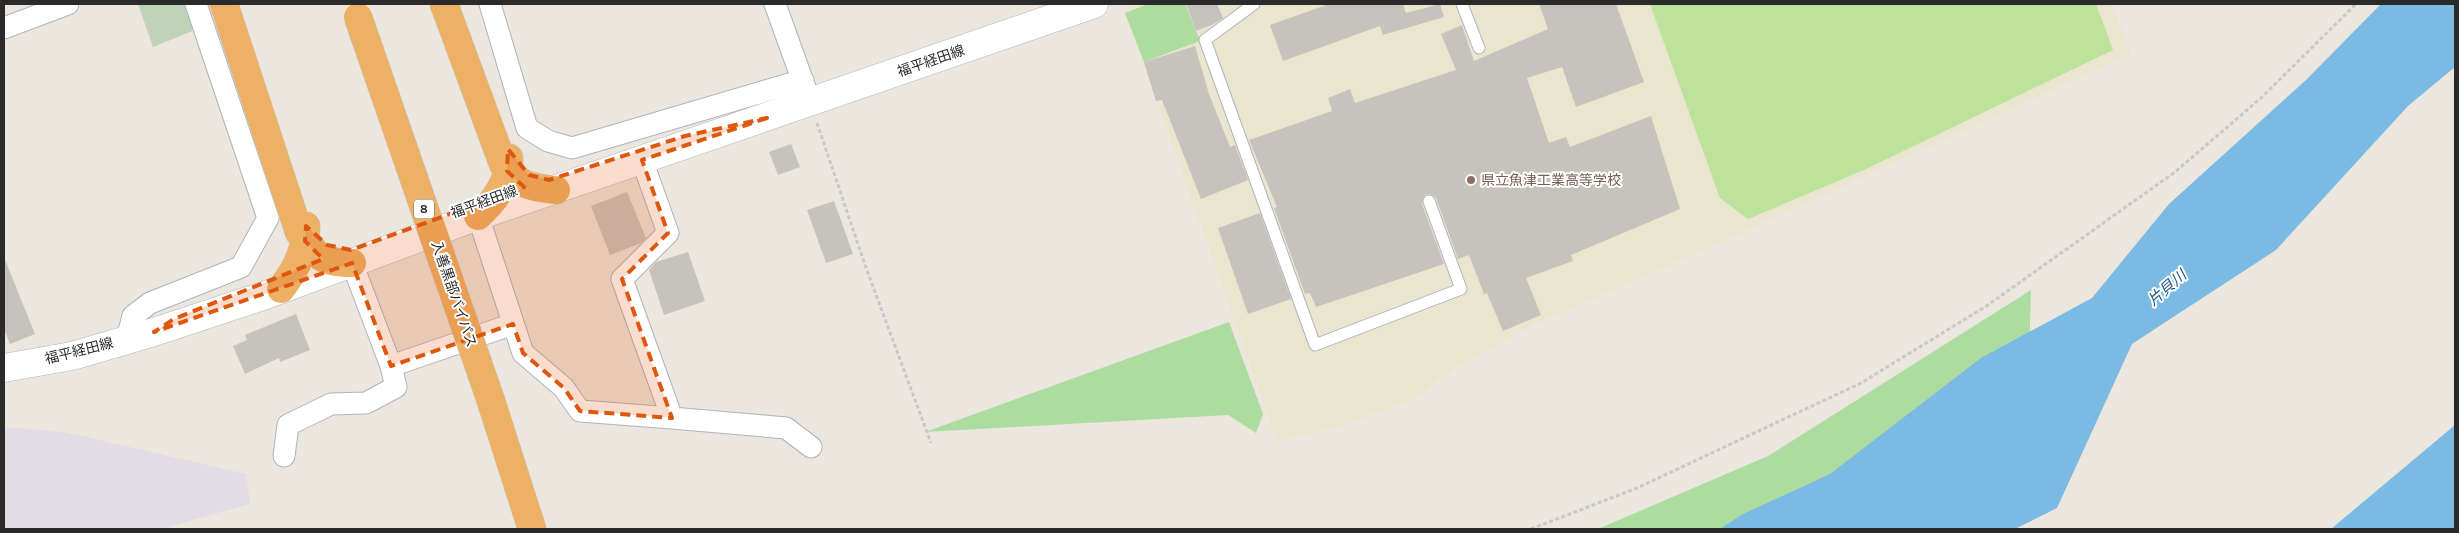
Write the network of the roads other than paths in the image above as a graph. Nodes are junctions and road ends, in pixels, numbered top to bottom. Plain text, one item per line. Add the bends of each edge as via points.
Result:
1 (68, 4) edge
2 (196, 4) edge
3 (224, 4) edge
4 (234, 4) edge
5 (444, 4) edge
6 (453, 4) edge
7 (490, 4) edge
8 (775, 4) edge
9 (1094, 4) edge
10 (1254, 4) edge
11 (1462, 4) edge
12 (355, 7) edge
13 (4, 28) edge
14 (1479, 48) dead end
15 (806, 91) junction
16 (767, 118) junction
17 (505, 156) junction
18 (642, 160) junction
19 (545, 185) junction
20 (1429, 201) dead end
21 (484, 205) junction
22 (309, 240) junction
23 (352, 256) junction
24 (284, 279) junction
25 (514, 324) junction
26 (127, 339) junction
27 (391, 366) junction
28 (4, 368) edge
29 (672, 418) junction
30 (811, 447) dead end
31 (284, 456) dead end
32 (529, 522) edge

1 - 13 street
2 - 26 street via 268,218 241,267 150,303 133,316
3 - 22 highway
4 - 22 highway
5 - 17 highway
6 - 17 highway
7 - 15 street via 527,128 572,148
8 - 15 street
9 - 15 main road, 福平経田線
10 - 20 lane via 1205,40 1315,344 1461,289
11 - 14 lane
12 - 32 highway, 入善黒部バイパス / 8, bridge via 491,401
15 - 16 main road, 福平経田線
16 - 18 main road, 福平経田線
16 - 19 main road, 福平経田線 via 685,136
17 - 19 highway via 516,181
17 - 21 highway via 496,168
18 - 19 main road, 福平経田線
18 - 29 street via 668,234 622,279
19 - 21 main road, 福平経田線
21 - 23 main road, 福平経田線
21 - 25 street
22 - 23 highway via 318,240
22 - 23 highway via 330,263
22 - 24 main road, 福平経田線
23 - 24 main road, 福平経田線
23 - 27 street
24 - 26 main road, 福平経田線 via 154,332
25 - 27 street
25 - 29 street via 523,353 564,388 580,411
26 - 28 main road, 福平経田線 via 72,356
27 - 31 street via 396,387 366,403 332,404 288,425
29 - 30 street via 786,428

